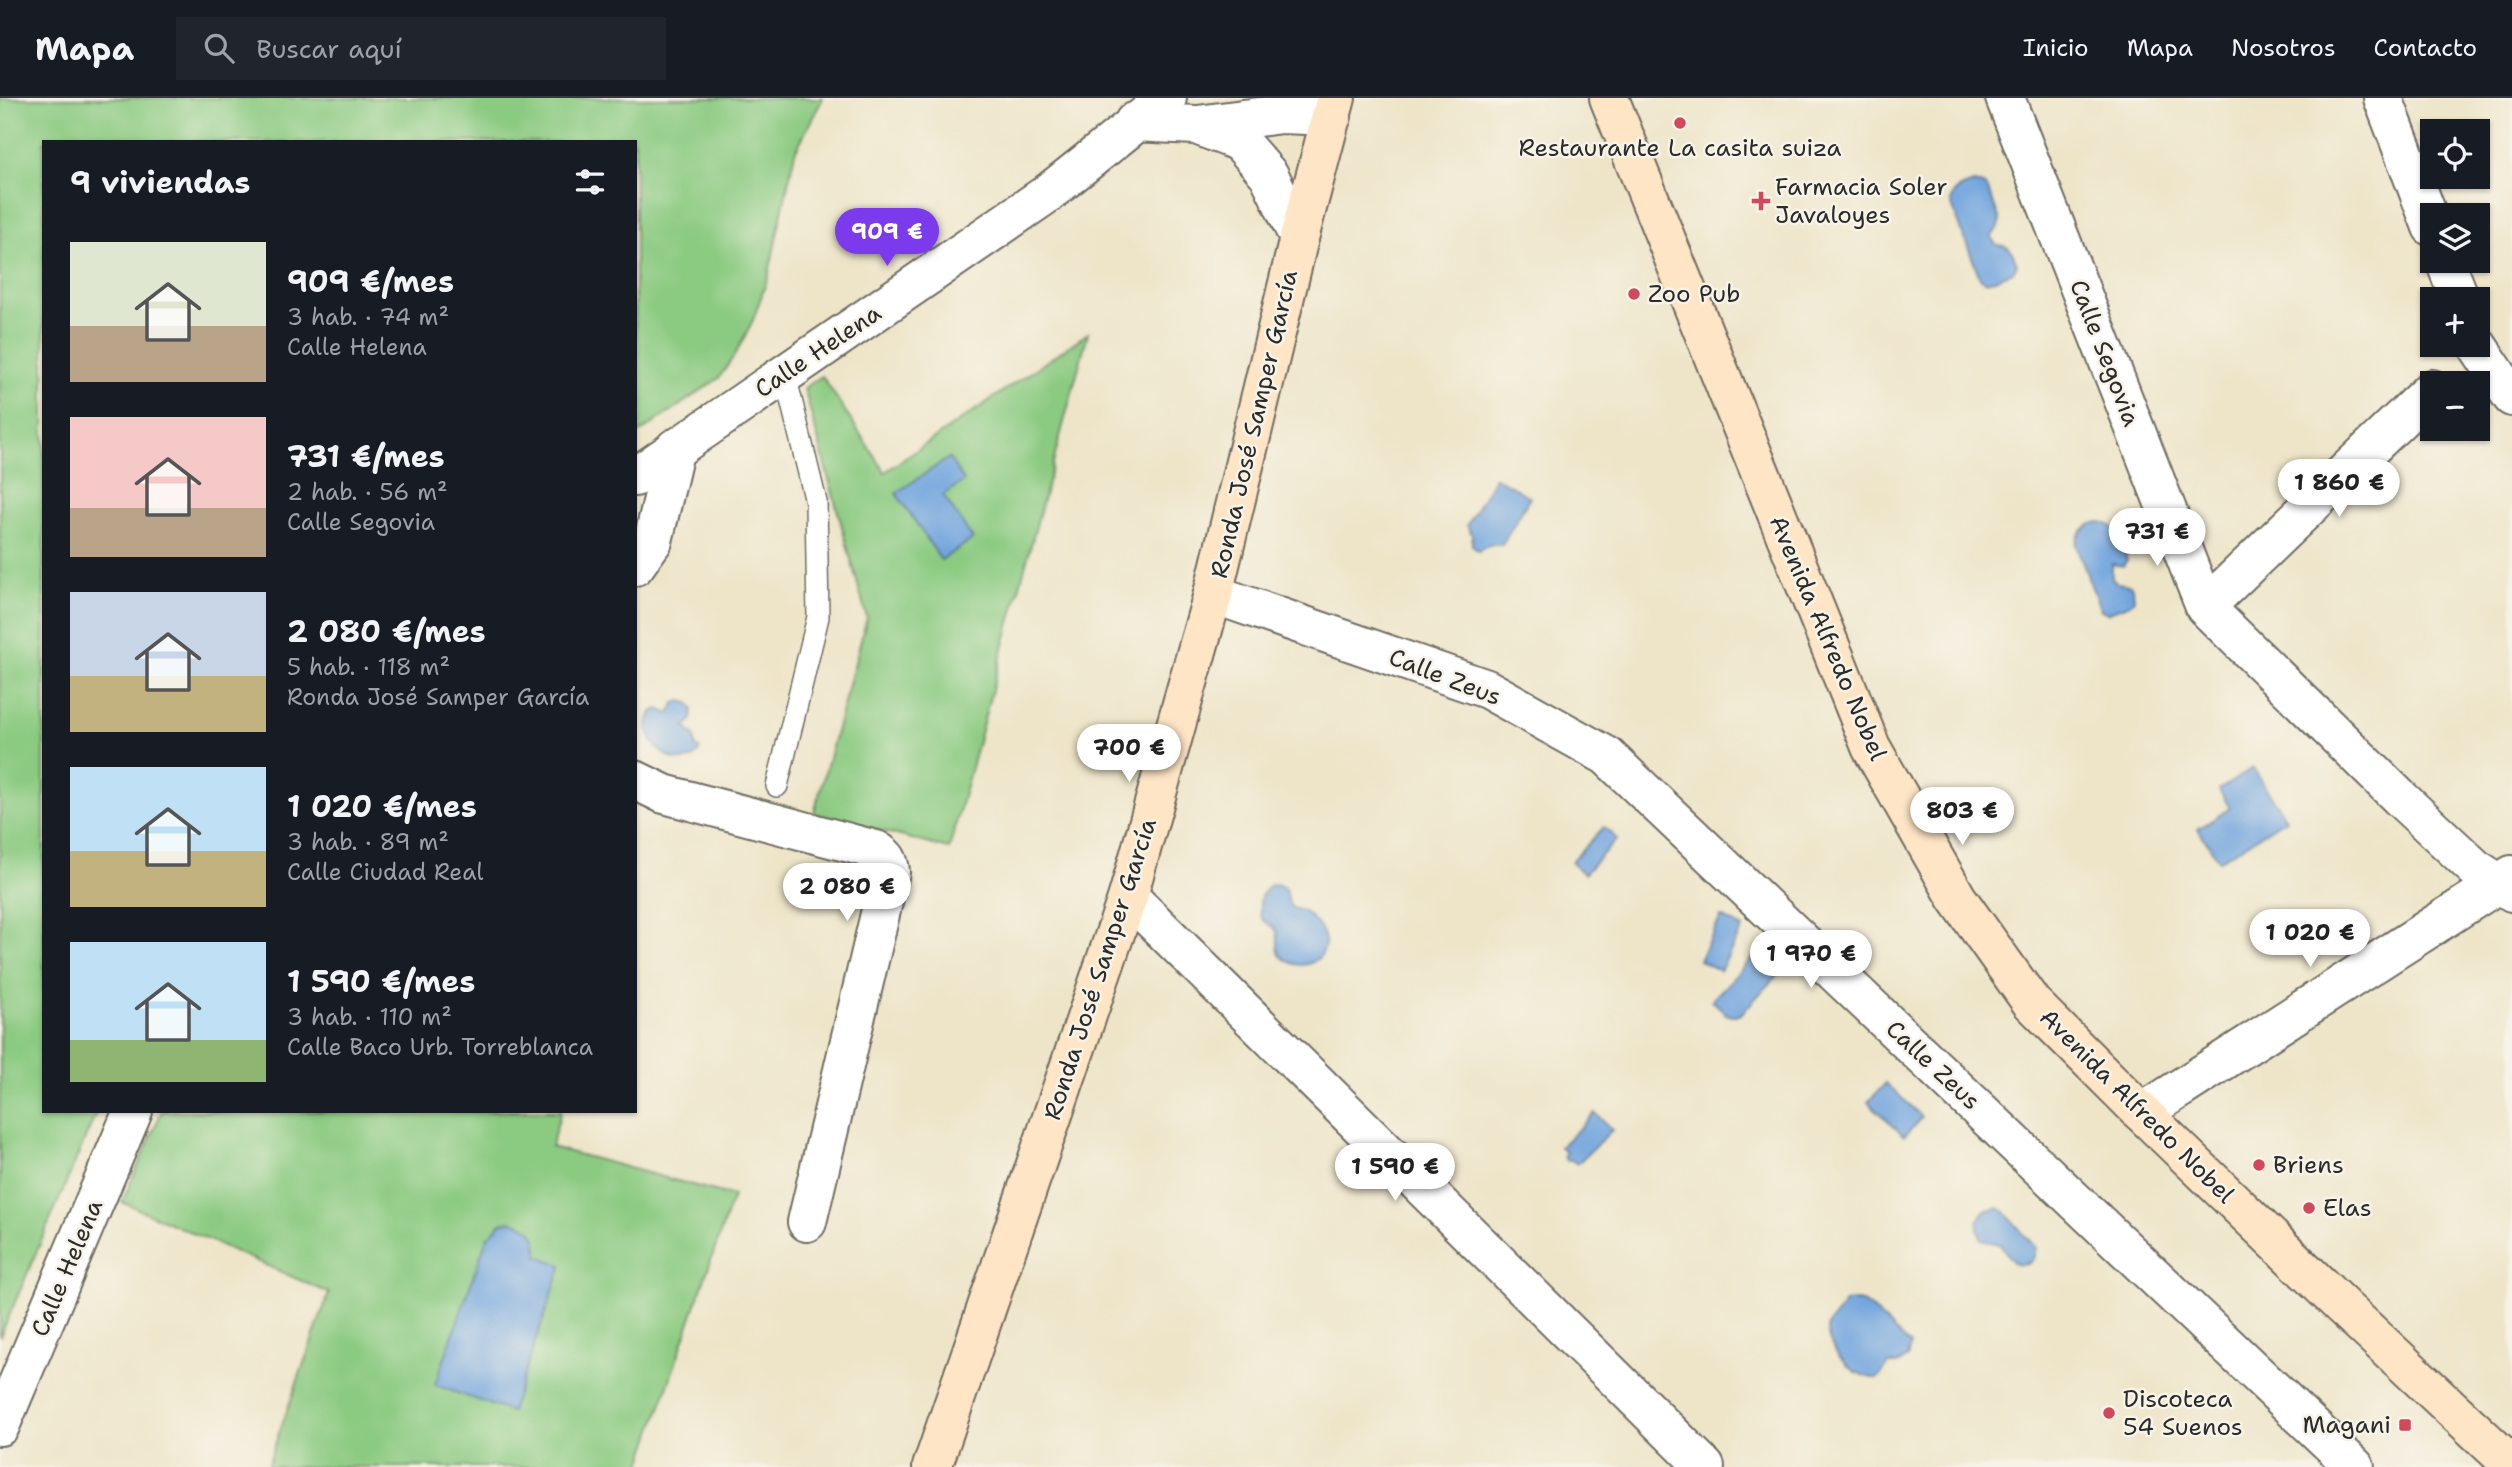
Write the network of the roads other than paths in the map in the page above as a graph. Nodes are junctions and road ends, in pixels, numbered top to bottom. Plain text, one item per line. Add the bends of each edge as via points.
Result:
1 (1167, 98) edge
2 (1609, 98) edge
3 (2005, 98) edge
4 (2383, 98) edge
5 (1333, 104) edge
6 (1135, 122) junction
7 (1196, 125) junction
8 (2423, 203) edge
9 (1299, 238) junction
10 (2466, 357) edge
11 (2485, 357) edge
12 (2451, 371) edge
13 (785, 375) junction
14 (2512, 397) edge
15 (2420, 401) edge
16 (675, 448) junction
17 (637, 481) edge
18 (637, 563) edge
19 (1213, 594) junction
20 (2205, 607) junction
21 (637, 781) edge
22 (777, 786) dead end
23 (2508, 884) edge
24 (1128, 896) junction
25 (132, 1113) edge
26 (2142, 1113) junction
27 (807, 1222) dead end
28 (0, 1426) edge
29 (2512, 1465) edge
30 (932, 1467) edge
31 (1705, 1467) edge
32 (2355, 1467) edge

1 - 6 street, Calle Helena
2 - 26 main road, Avenida Alfredo Nobel via 1871,747 1957,898 2031,1002
3 - 20 street, Calle Segovia
4 - 8 street
5 - 7 street
5 - 9 main road, Ronda José Samper García
6 - 7 street
6 - 13 street, Calle Helena via 1046,194
7 - 9 street via 1240,142 1269,175
9 - 19 main road, Ronda José Samper García
10 - 12 street
11 - 14 street
13 - 16 street, Calle Helena
13 - 22 lane via 816,502 818,617
15 - 20 street
16 - 17 street, Calle Helena
16 - 18 street via 653,541
19 - 24 main road, Ronda José Samper García
19 - 32 street, Calle Zeus via 1487,689 1607,756
20 - 23 street, Calle Segovia via 2475,867
21 - 27 street via 664,794 877,850 889,862
23 - 26 street
24 - 30 main road, Ronda José Samper García
24 - 31 street
25 - 28 street, Calle Helena
26 - 29 main road, Avenida Alfredo Nobel

